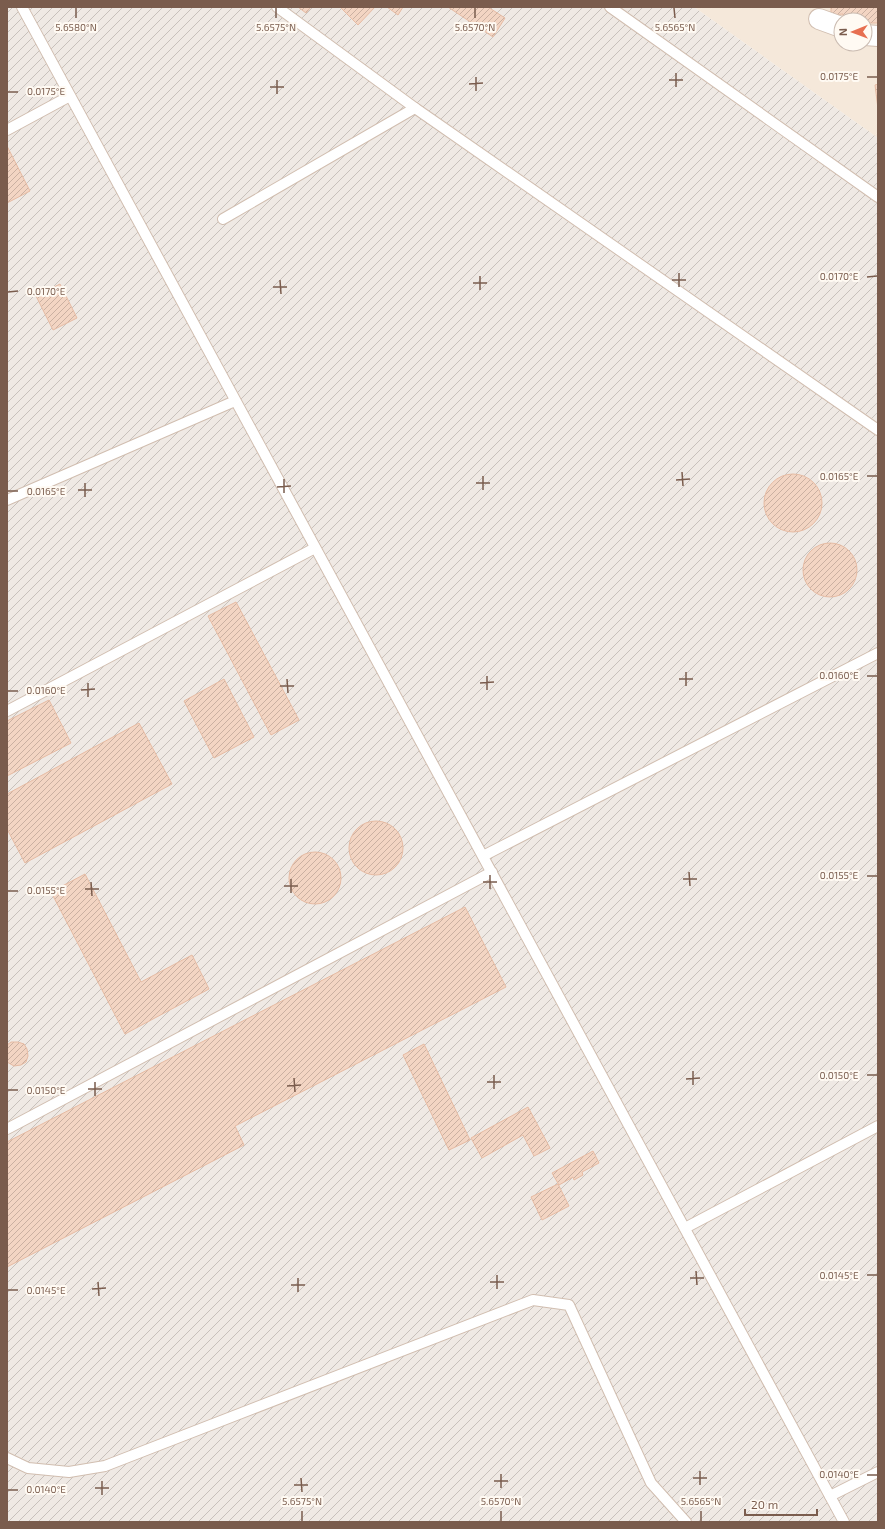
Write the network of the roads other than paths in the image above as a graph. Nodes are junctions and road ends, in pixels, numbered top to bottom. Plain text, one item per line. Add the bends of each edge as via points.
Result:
1 (22, 7) edge
2 (277, 7) edge
3 (610, 7) edge
4 (818, 19) dead end
5 (833, 24) edge
6 (70, 96) junction
7 (415, 108) junction
8 (7, 130) edge
9 (878, 197) edge
10 (223, 219) dead end
11 (235, 401) junction
12 (878, 430) edge
13 (7, 500) edge
14 (315, 548) junction
15 (878, 653) edge
16 (7, 711) edge
17 (483, 856) junction
18 (492, 872) junction
19 (878, 1126) edge
20 (7, 1129) edge
21 (685, 1228) junction
22 (7, 1458) edge
23 (878, 1472) edge
24 (830, 1496) junction
25 (686, 1522) edge
26 (844, 1522) edge

1 - 6 lane
2 - 7 lane
3 - 9 lane
4 - 5 street
6 - 8 lane
6 - 11 lane
7 - 10 lane
7 - 12 lane
11 - 13 lane
11 - 14 lane
14 - 16 lane
14 - 17 lane
15 - 17 lane
17 - 18 lane
18 - 20 lane
18 - 21 lane
19 - 21 lane
21 - 24 lane
22 - 25 lane via 28,1468 69,1472 105,1466 533,1300 569,1305 652,1483
23 - 24 lane
24 - 26 lane

